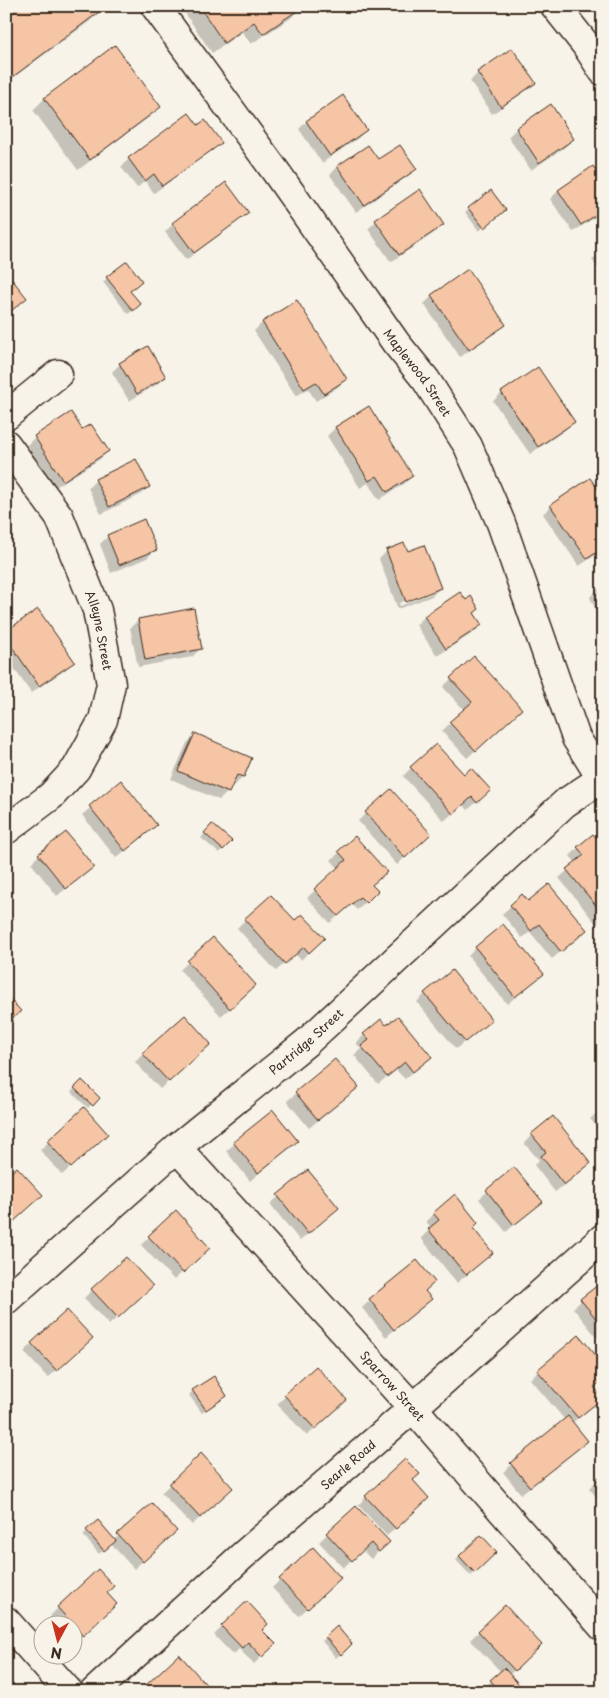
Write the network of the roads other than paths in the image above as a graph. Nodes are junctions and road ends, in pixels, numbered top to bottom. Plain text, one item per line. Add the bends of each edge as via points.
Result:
1 (155, 6) edge
2 (554, 6) edge
3 (603, 71) edge
4 (58, 374) dead end
5 (6, 416) edge
6 (6, 444) edge
7 (602, 780) edge
8 (6, 830) edge
9 (177, 1148) junction
10 (603, 1238) edge
11 (6, 1300) edge
12 (414, 1408) junction
13 (6, 1621) edge
14 (603, 1627) edge
15 (69, 1692) edge
16 (94, 1692) edge

1 - 7 street, Maplewood Street via 396,343 426,380 468,446 501,523 576,738
2 - 3 street
4 - 5 street
6 - 8 street, Alleyne Street via 59,516 97,610 111,684 104,720 76,769 52,796
7 - 9 street, Partridge Street via 565,803 307,1042
9 - 11 street, Partridge Street
9 - 12 street, Sparrow Street
10 - 12 street, Searle Road
12 - 14 street, Sparrow Street
12 - 16 street, Searle Road via 241,1557
13 - 15 street

